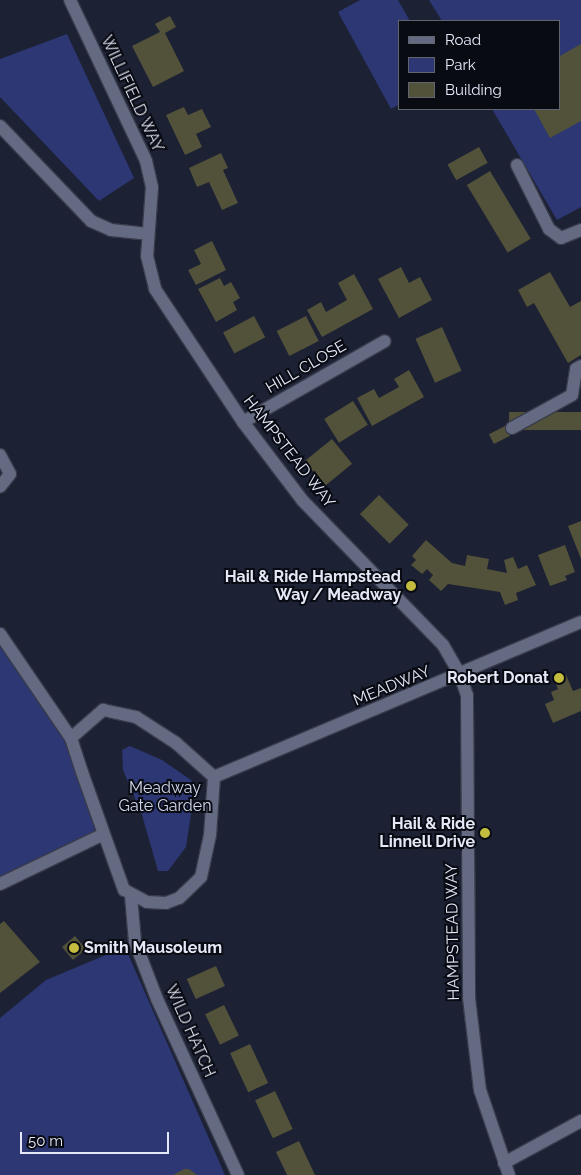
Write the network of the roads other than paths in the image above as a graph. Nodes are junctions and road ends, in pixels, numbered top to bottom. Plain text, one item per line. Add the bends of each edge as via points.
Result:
1 (70, 0) edge
2 (0, 126) edge
3 (517, 165) dead end
4 (581, 230) edge
5 (148, 234) junction
6 (385, 341) dead end
7 (581, 366) edge
8 (243, 422) junction
9 (512, 428) dead end
10 (0, 455) edge
11 (0, 487) edge
12 (581, 622) edge
13 (0, 634) edge
14 (460, 676) junction
15 (71, 738) junction
16 (214, 777) junction
17 (104, 834) junction
18 (0, 884) edge
19 (131, 896) junction
20 (581, 1122) edge
21 (507, 1169) edge
22 (238, 1175) edge

1 - 5 street, WILLIFIELD WAY via 146,161 152,187
2 - 5 street via 91,221 111,230
3 - 4 street via 549,229 561,238
5 - 8 street, HAMPSTEAD WAY via 149,273 155,289
6 - 8 street, HILL CLOSE
7 - 9 street via 576,369 572,396
8 - 14 street, HAMPSTEAD WAY via 302,501 443,645
10 - 11 street via 10,474
12 - 14 street, MEADWAY
13 - 15 street
14 - 16 street, MEADWAY
14 - 21 street, HAMPSTEAD WAY via 467,695 469,998 480,1090
15 - 16 street via 103,710 136,717 176,742
15 - 17 street
16 - 19 street via 210,835 201,877 179,898 166,903 156,904
17 - 18 street
17 - 19 street via 118,879
19 - 22 street, WILD HATCH via 135,942 157,999
20 - 21 street

